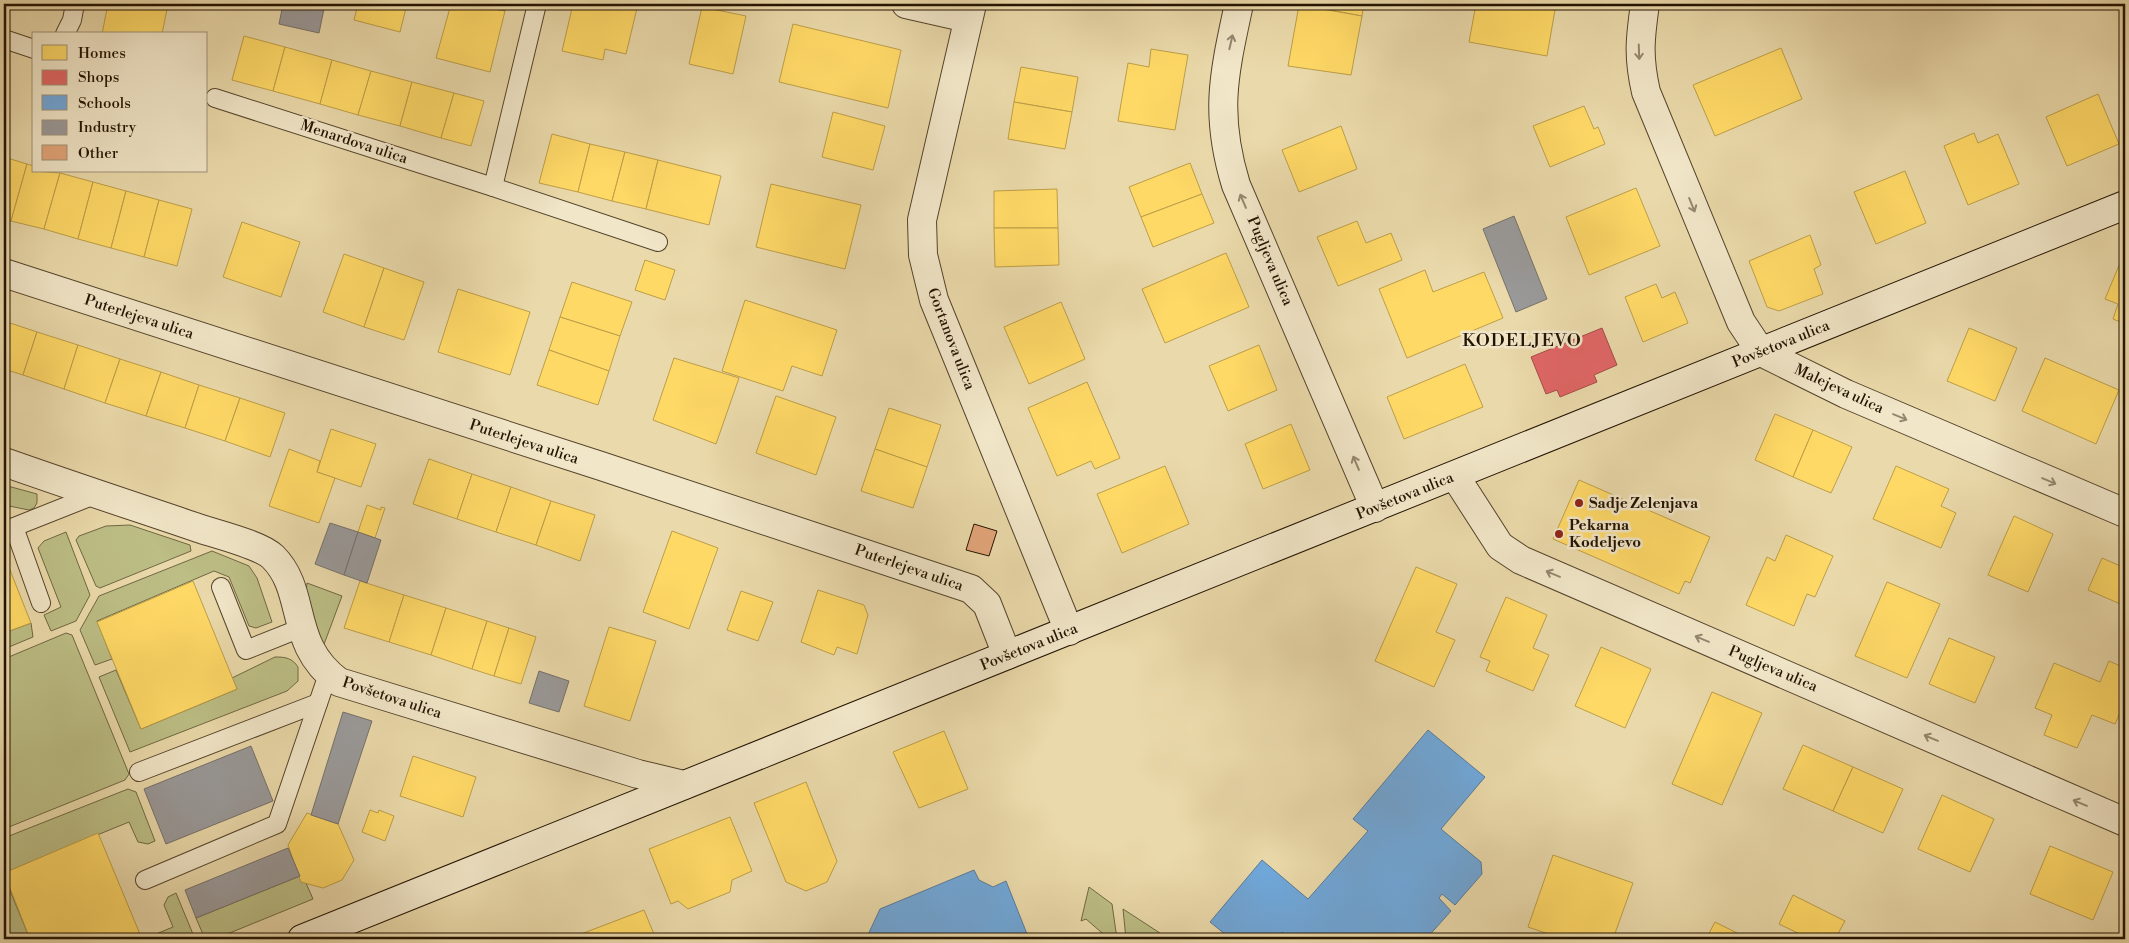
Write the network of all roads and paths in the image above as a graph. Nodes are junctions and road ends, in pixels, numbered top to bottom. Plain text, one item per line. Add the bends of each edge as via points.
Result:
1 (75, 4) edge
2 (537, 4) edge
3 (906, 4) edge
4 (1239, 4) edge
5 (1645, 4) edge
6 (970, 11) edge
7 (65, 32) edge
8 (4, 39) edge
9 (32, 48) edge
10 (215, 98) dead end
11 (493, 187) junction
12 (2125, 205) edge
13 (658, 242) dead end
14 (4, 273) edge
15 (1761, 352) junction
16 (4, 462) edge
17 (1455, 476) junction
18 (97, 494) junction
19 (1375, 508) junction
20 (2125, 513) edge
21 (221, 587) dead end
22 (41, 603) dead end
23 (301, 628) junction
24 (1069, 631) junction
25 (1007, 655) junction
26 (328, 674) junction
27 (318, 703) junction
28 (139, 772) dead end
29 (684, 785) junction
30 (2125, 822) edge
31 (145, 880) dead end
32 (302, 939) edge

1 - 7 lane
2 - 11 lane
3 - 6 street
19 -> 4 street, Pugljeva ulica via 1236,184 1228,157 1222,100 1225,67
5 -> 15 street via 1639,46 1646,92 1741,322
6 - 24 street, Gortanova ulica via 922,220 923,255 934,300
8 - 9 lane
10 - 11 lane, Menardova ulica
11 - 13 lane, Menardova ulica
12 - 15 street, Povšetova ulica
14 - 25 street, Puterlejeva ulica via 971,589 987,604
15 - 17 street, Povšetova ulica
15 -> 20 street, Malejeva ulica via 1846,394
16 - 18 street, Povšetova ulica
17 - 19 street, Povšetova ulica
30 -> 17 street, Pugljeva ulica via 1521,560 1497,542
18 - 22 lane via 14,527
18 - 23 street, Povšetova ulica via 271,556 285,575
19 - 24 street, Povšetova ulica
21 - 23 lane via 246,650
23 - 26 street, Povšetova ulica via 314,659
24 - 25 street, Povšetova ulica
25 - 29 street, Povšetova ulica
26 - 27 lane
26 - 29 street, Povšetova ulica via 355,687 638,774
27 - 28 lane
27 - 31 lane via 277,824
29 - 32 street, Povšetova ulica

